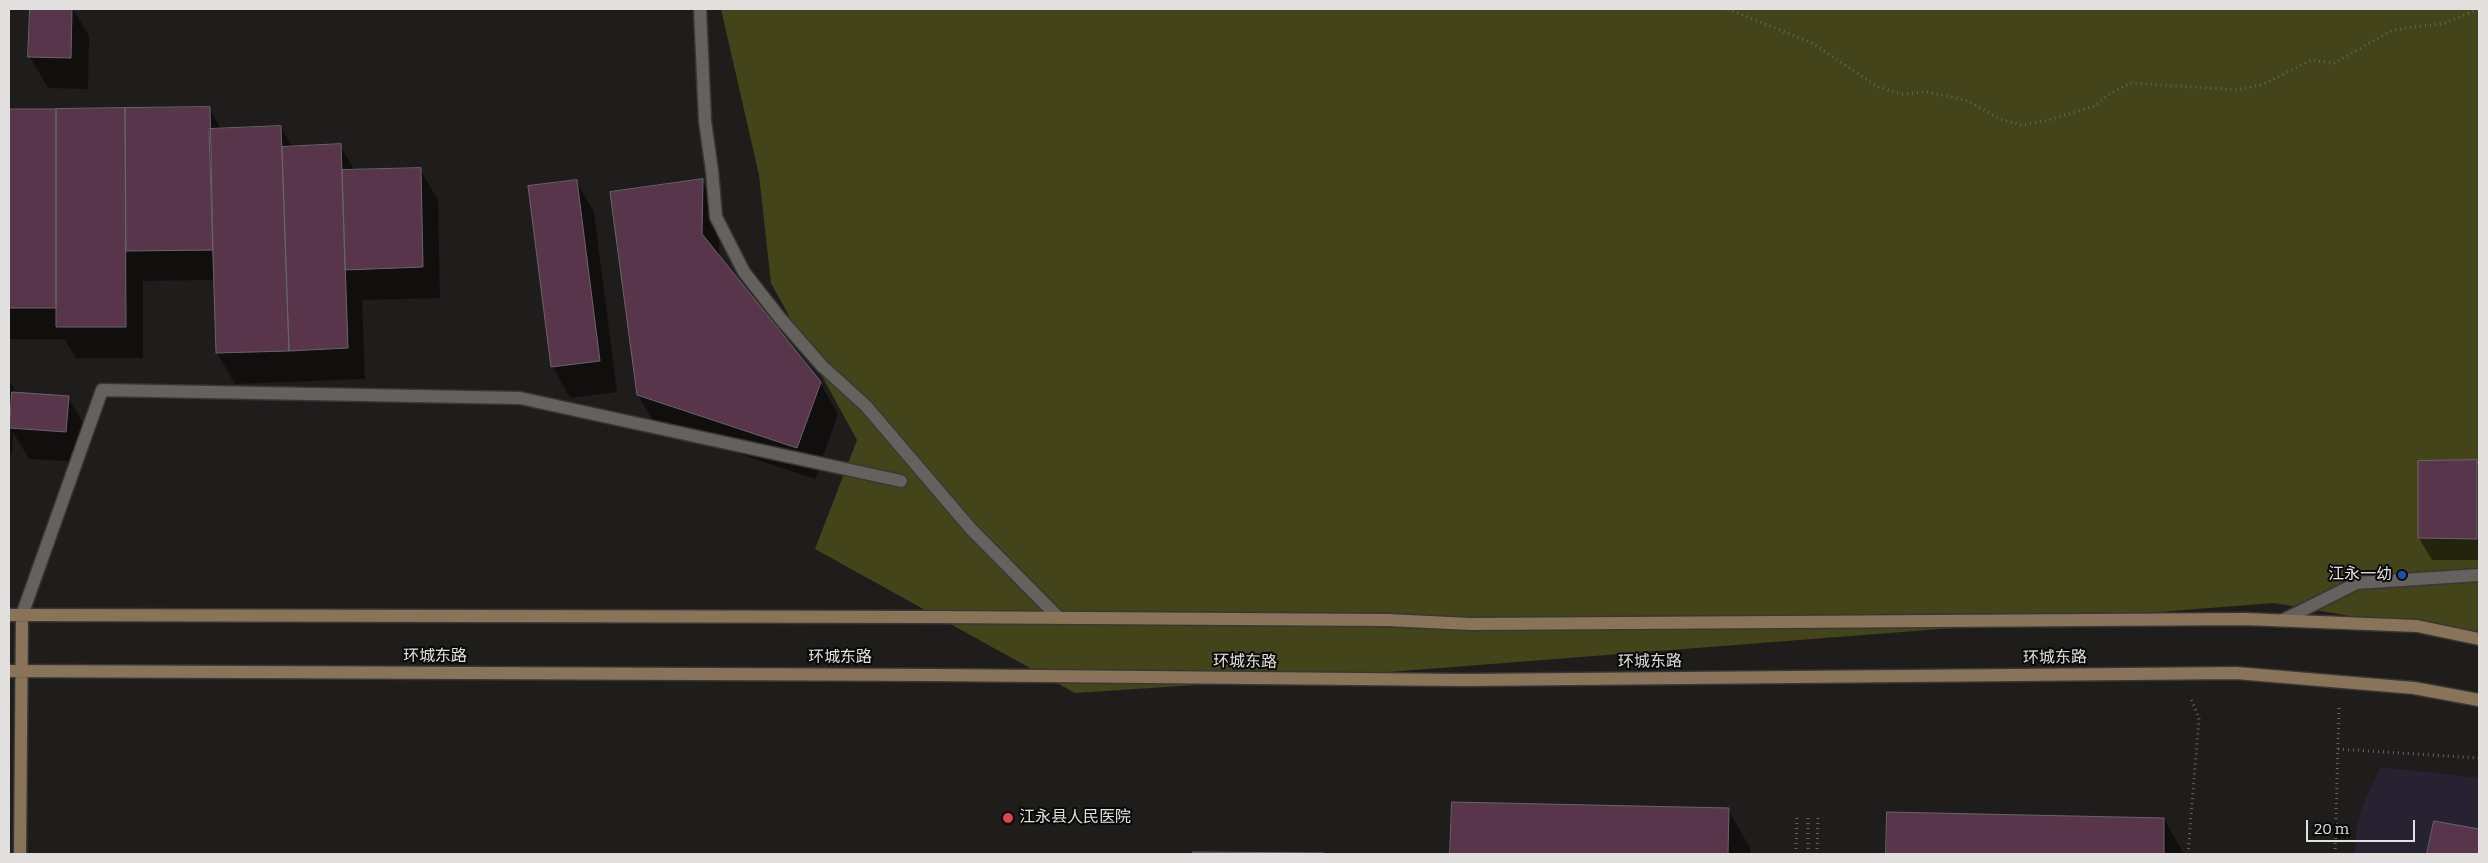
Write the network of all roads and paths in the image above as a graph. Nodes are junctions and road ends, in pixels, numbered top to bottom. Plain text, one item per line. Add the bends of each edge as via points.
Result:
1 (700, 9) edge
2 (1728, 9) edge
3 (2479, 9) edge
4 (901, 481) dead end
5 (2479, 575) edge
6 (15, 615) edge
7 (1059, 618) junction
8 (2283, 620) junction
9 (2479, 639) edge
10 (15, 671) edge
11 (2340, 681) junction
12 (2191, 698) dead end
13 (2479, 700) edge
14 (2338, 749) junction
15 (2479, 758) edge
16 (1797, 816) dead end
17 (1808, 816) dead end
18 (1818, 816) dead end
19 (20, 854) edge
20 (1796, 854) edge
21 (1808, 854) edge
22 (1817, 854) edge
23 (2188, 854) edge
24 (2335, 854) edge

1 - 7 lane via 705,121 716,216 744,272 822,366 866,406 970,529
2 - 3 path via 1812,43 1878,87 1901,94 1927,92 1966,100 2000,119 2020,124 2044,121 2095,106 2130,83 2238,90 2264,84 2311,60 2334,62 2393,30 2445,23
4 - 6 lane via 520,398 102,390
5 - 8 lane via 2356,583
6 - 7 main road
6 - 10 main road
7 - 8 main road via 1387,620 1471,624
8 - 9 main road via 2417,626
10 - 11 main road, 环城东路 via 1454,680 2236,673
10 - 19 main road
11 - 13 main road, 环城东路 via 2414,688
11 - 14 path
12 - 23 path via 2198,718
14 - 15 path
14 - 24 path
16 - 20 path
17 - 21 path
18 - 22 path

